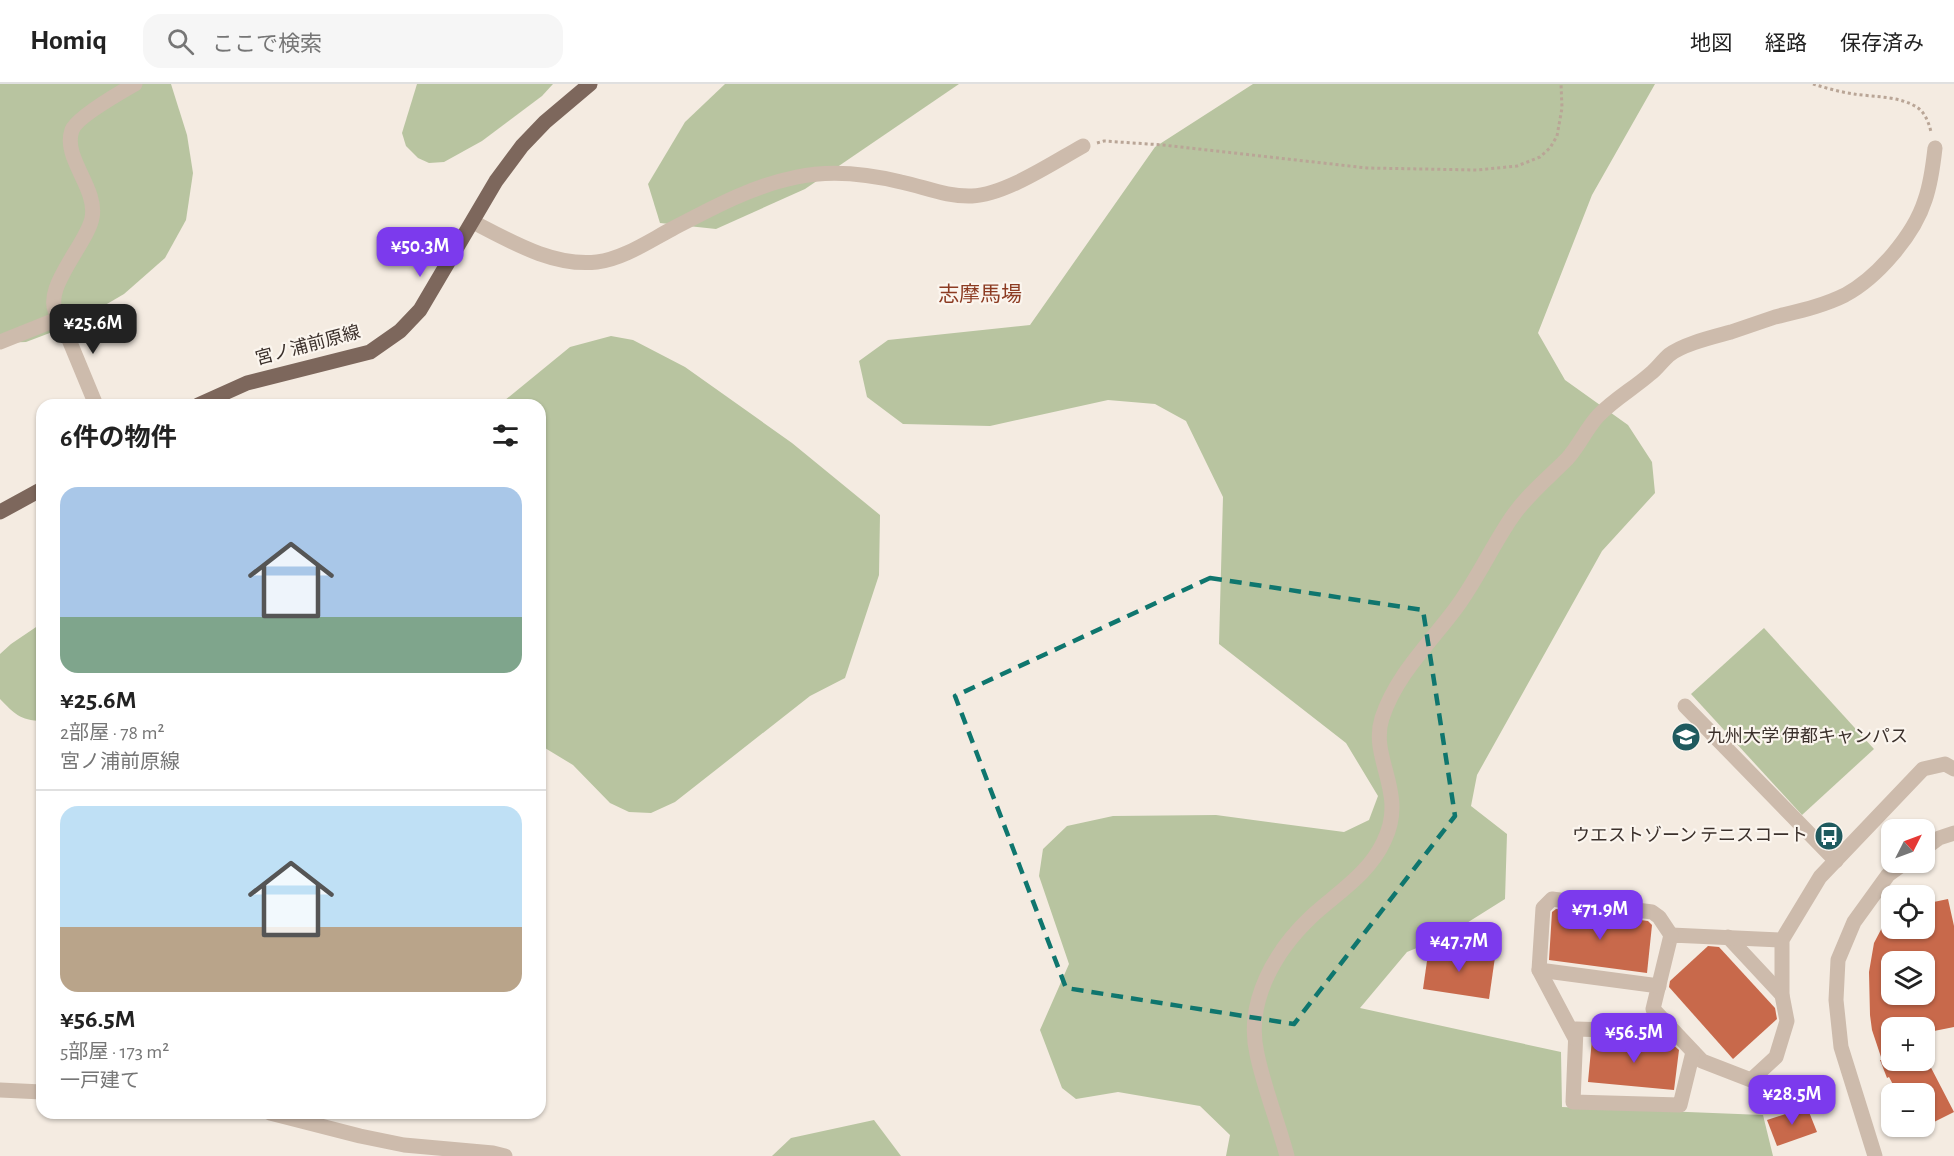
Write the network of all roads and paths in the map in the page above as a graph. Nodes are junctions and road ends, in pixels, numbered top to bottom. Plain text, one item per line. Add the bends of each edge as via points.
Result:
1 (135, 84) edge
2 (590, 84) edge
3 (1561, 84) edge
4 (1813, 84) edge
5 (1083, 146) joint
6 (1935, 148) joint
7 (473, 222) junction
8 (60, 318) junction
9 (0, 342) edge
10 (94, 399) edge
11 (211, 399) edge
12 (36, 492) edge
13 (0, 512) edge
14 (1685, 706) dead end
15 (1954, 769) edge
16 (1954, 833) edge
17 (1935, 841) edge
18 (1836, 861) junction
19 (1891, 873) edge
20 (1671, 935) junction
21 (1728, 937) junction
22 (1782, 940) junction
23 (1539, 970) junction
24 (1659, 986) junction
25 (1782, 995) junction
26 (1674, 1032) junction
27 (1575, 1038) junction
28 (1693, 1052) junction
29 (0, 1090) edge
30 (36, 1092) edge
31 (293, 1119) edge
32 (505, 1156) edge
33 (1287, 1156) edge
34 (1875, 1156) edge

1 - 8 street via 81,118 72,129 73,155 93,205 86,235 58,283 53,302
2 - 7 main road, 宮ノ浦前原線 via 522,146
3 - 5 path via 1557,136 1540,157 1517,166 1477,170 1367,168 1163,145 1104,141
4 - 6 path via 1920,109 1929,123
5 - 7 street via 1017,182 974,196 946,194 860,175 799,176 751,191 639,246 597,262 530,250
6 - 33 street via 1930,183 1915,223 1864,283 1818,306 1671,353 1595,419 1568,457 1511,517 1477,577 1400,681 1382,719 1380,733 1393,800 1392,821 1384,842 1368,868 1284,946 1273,963 1257,1009 1256,1051
7 - 11 main road, 宮ノ浦前原線 via 420,310 400,331 370,352 247,383
8 - 9 street
8 - 10 street
12 - 13 main road
14 - 18 street
15 - 18 street via 1945,764 1923,769
16 - 17 street
18 - 22 street via 1820,877
19 - 34 street via 1854,922 1838,960 1836,1000 1841,1047
20 - 21 street
20 - 23 street via 1652,912 1552,899 1543,908
20 - 24 street
21 - 22 street
21 - 25 street
22 - 25 street
23 - 24 street
23 - 27 street
24 - 26 street via 1653,1009
25 - 28 street via 1787,1022 1776,1057 1751,1080 1702,1061
26 - 27 street via 1576,1029
26 - 28 street
27 - 28 street via 1573,1102 1680,1105
29 - 30 street
31 - 32 street via 404,1145

